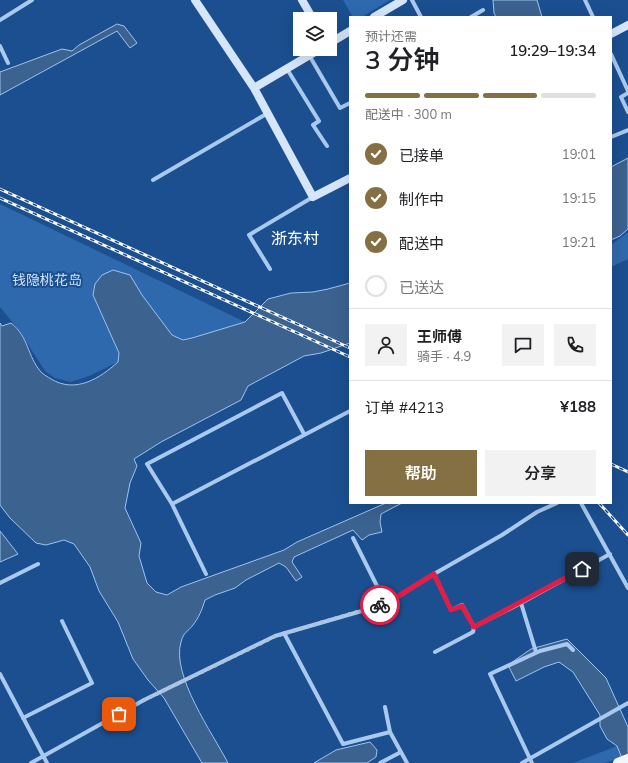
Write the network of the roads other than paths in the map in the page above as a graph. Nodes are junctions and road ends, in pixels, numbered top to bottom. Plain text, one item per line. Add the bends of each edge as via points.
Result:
1 (32, 0) edge
2 (195, 0) edge
3 (302, 0) edge
4 (402, 0) edge
5 (412, 0) edge
6 (585, 0) edge
7 (483, 10) dead end
8 (309, 12) edge
9 (376, 16) edge
10 (420, 16) edge
11 (473, 16) edge
12 (593, 16) edge
13 (0, 20) edge
14 (628, 25) edge
15 (349, 32) edge
16 (612, 33) edge
17 (337, 39) edge
18 (0, 46) edge
19 (307, 56) edge
20 (310, 56) edge
21 (612, 56) edge
22 (8, 63) dead end
23 (287, 68) junction
24 (254, 88) junction
25 (628, 92) edge
26 (349, 104) edge
27 (628, 112) edge
28 (268, 113) junction
29 (628, 130) edge
30 (612, 137) edge
31 (327, 146) dead end
32 (349, 179) edge
33 (153, 180) dead end
34 (313, 197) junction
35 (270, 269) dead end
36 (349, 411) edge
37 (304, 434) junction
38 (172, 504) junction
39 (555, 504) edge
40 (582, 504) edge
41 (353, 538) dead end
42 (610, 554) junction
43 (38, 564) dead end
44 (206, 574) dead end
45 (434, 574) junction
46 (0, 583) edge
47 (628, 588) edge
48 (521, 603) junction
49 (386, 604) junction
50 (62, 621) dead end
51 (474, 627) junction
52 (284, 633) junction
53 (573, 650) dead end
54 (435, 652) dead end
55 (536, 652) junction
56 (1, 677) edge
57 (628, 703) edge
58 (385, 707) dead end
59 (23, 718) junction
60 (390, 732) junction
61 (400, 752) junction
62 (43, 756) junction
63 (628, 759) edge
64 (531, 761) edge
65 (31, 763) edge
66 (47, 763) edge
67 (380, 763) edge
68 (407, 763) edge
69 (522, 763) edge
70 (618, 763) edge

1 - 13 street
2 - 24 street
3 - 8 street
4 - 9 street
5 - 10 street
6 - 12 street
7 - 11 street
14 - 16 street
15 - 17 street
18 - 22 street
19 - 23 street
20 - 26 street via 340,108
21 - 25 street
23 - 24 street
23 - 31 street via 319,120 313,125
24 - 28 street
25 - 27 street via 621,97
28 - 33 street
28 - 34 street
29 - 30 street
32 - 34 street
34 - 35 street via 249,235
36 - 37 street
37 - 38 street
37 - 38 street via 282,393 147,464
38 - 44 street
39 - 45 street
40 - 42 street
41 - 49 street
42 - 47 street
42 - 48 street
43 - 46 street
45 - 49 street
45 - 51 street via 451,610 462,606
48 - 51 street
48 - 55 street
49 - 52 street
50 - 59 street via 92,684
51 - 54 street via 473,632
52 - 60 street via 344,744
52 - 62 street via 144,700
53 - 55 street via 567,644
55 - 64 street via 490,674
56 - 59 street
57 - 64 street
58 - 60 street
59 - 62 street
60 - 61 street
61 - 67 street
61 - 68 street
62 - 65 street
62 - 66 street
63 - 70 main road
64 - 69 street

